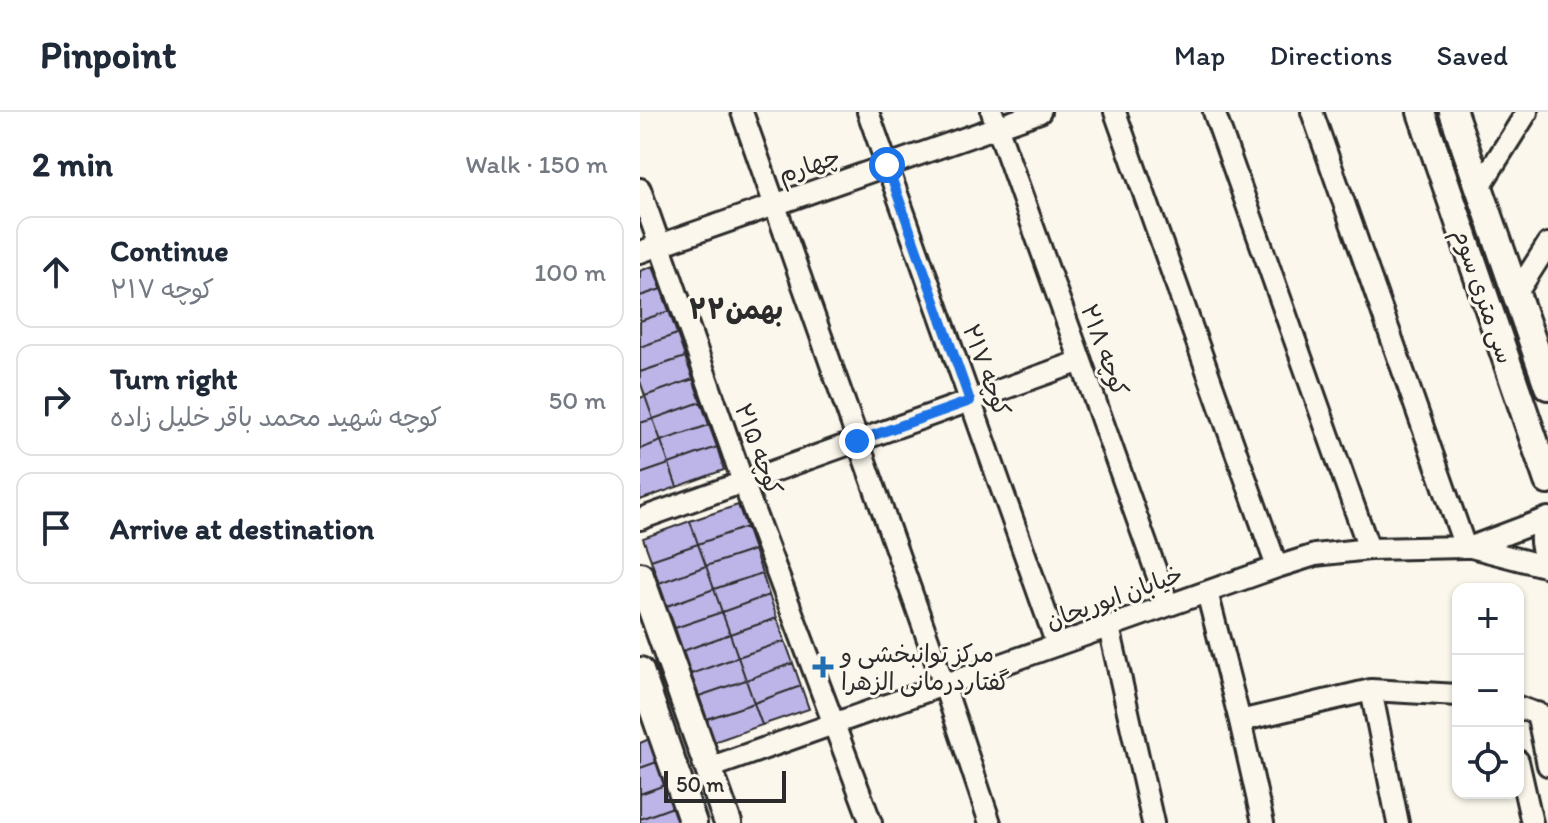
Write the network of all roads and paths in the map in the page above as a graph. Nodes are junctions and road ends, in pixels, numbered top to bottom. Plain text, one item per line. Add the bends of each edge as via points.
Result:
1 (742, 112) edge
2 (868, 112) edge
3 (1040, 112) edge
4 (1115, 112) edge
5 (1214, 112) edge
6 (1312, 112) edge
7 (1421, 112) edge
8 (1453, 112) edge
9 (1527, 112) edge
10 (994, 119) edge
11 (887, 165) junction
12 (1479, 188) junction
13 (640, 189) edge
14 (774, 205) junction
15 (1548, 244) edge
16 (650, 248) edge
17 (1516, 294) junction
18 (1081, 361) junction
19 (1547, 379) edge
20 (970, 401) junction
21 (857, 441) junction
22 (1548, 481) edge
23 (743, 482) junction
24 (640, 519) edge
25 (1548, 520) edge
26 (1468, 547) junction
27 (1369, 549) junction
28 (1548, 556) edge
29 (1277, 567) junction
30 (1548, 567) edge
31 (640, 576) edge
32 (1207, 592) junction
33 (1168, 605) junction
34 (1109, 627) junction
35 (1057, 645) junction
36 (640, 671) edge
37 (944, 685) junction
38 (1371, 690) junction
39 (1452, 695) edge
40 (1534, 713) edge
41 (1240, 721) junction
42 (834, 724) junction
43 (1548, 765) edge
44 (709, 768) junction
45 (1524, 788) edge
46 (693, 823) edge
47 (728, 823) edge
48 (871, 823) edge
49 (990, 823) edge
50 (1153, 823) edge
51 (1263, 823) edge
52 (1398, 823) edge
53 (1532, 823) edge

1 - 14 street
2 - 11 street, کوچه ۲۱۷
3 - 10 street, چهارم
4 - 29 street
5 - 27 street
6 - 26 street
7 - 22 main road, سی متری سوم
8 - 12 main road, سی متری سوم
9 - 12 street
10 - 11 street, چهارم
10 - 18 street, کوچه ۲۱۸
11 - 14 street, چهارم
11 - 20 street, کوچه ۲۱۷
12 - 17 main road, سی متری سوم
13 - 16 street, کوچه ۲۱۵
14 - 16 street, چهارم
14 - 21 street
15 - 17 street
16 - 23 street, کوچه ۲۱۵
17 - 19 main road, سی متری سوم
18 - 20 street
18 - 33 street, کوچه ۲۱۸
20 - 21 street
20 - 35 street, کوچه ۲۱۷
21 - 23 street
21 - 37 street
23 - 24 street
23 - 42 street, کوچه ۲۱۵
25 - 26 street
25 - 28 main road
26 - 27 street, خیابان ابوریحان
26 - 30 street, خیابان ابوریحان
27 - 29 street, خیابان ابوریحان via 1315,555
29 - 32 street, خیابان ابوریحان
31 - 44 main road
32 - 33 street, خیابان ابوریحان
32 - 41 street
33 - 34 street, خیابان ابوریحان
34 - 35 street, خیابان ابوریحان
34 - 50 street
35 - 37 street, خیابان ابوریحان
36 - 46 main road
37 - 42 street, خیابان ابوریحان
37 - 49 street
38 - 39 street
38 - 41 street
38 - 52 street
40 - 43 street
41 - 51 street
42 - 44 street, خیابان ابوریحان
42 - 48 street, کوچه ۲۱۵
44 - 47 main road
45 - 53 street

